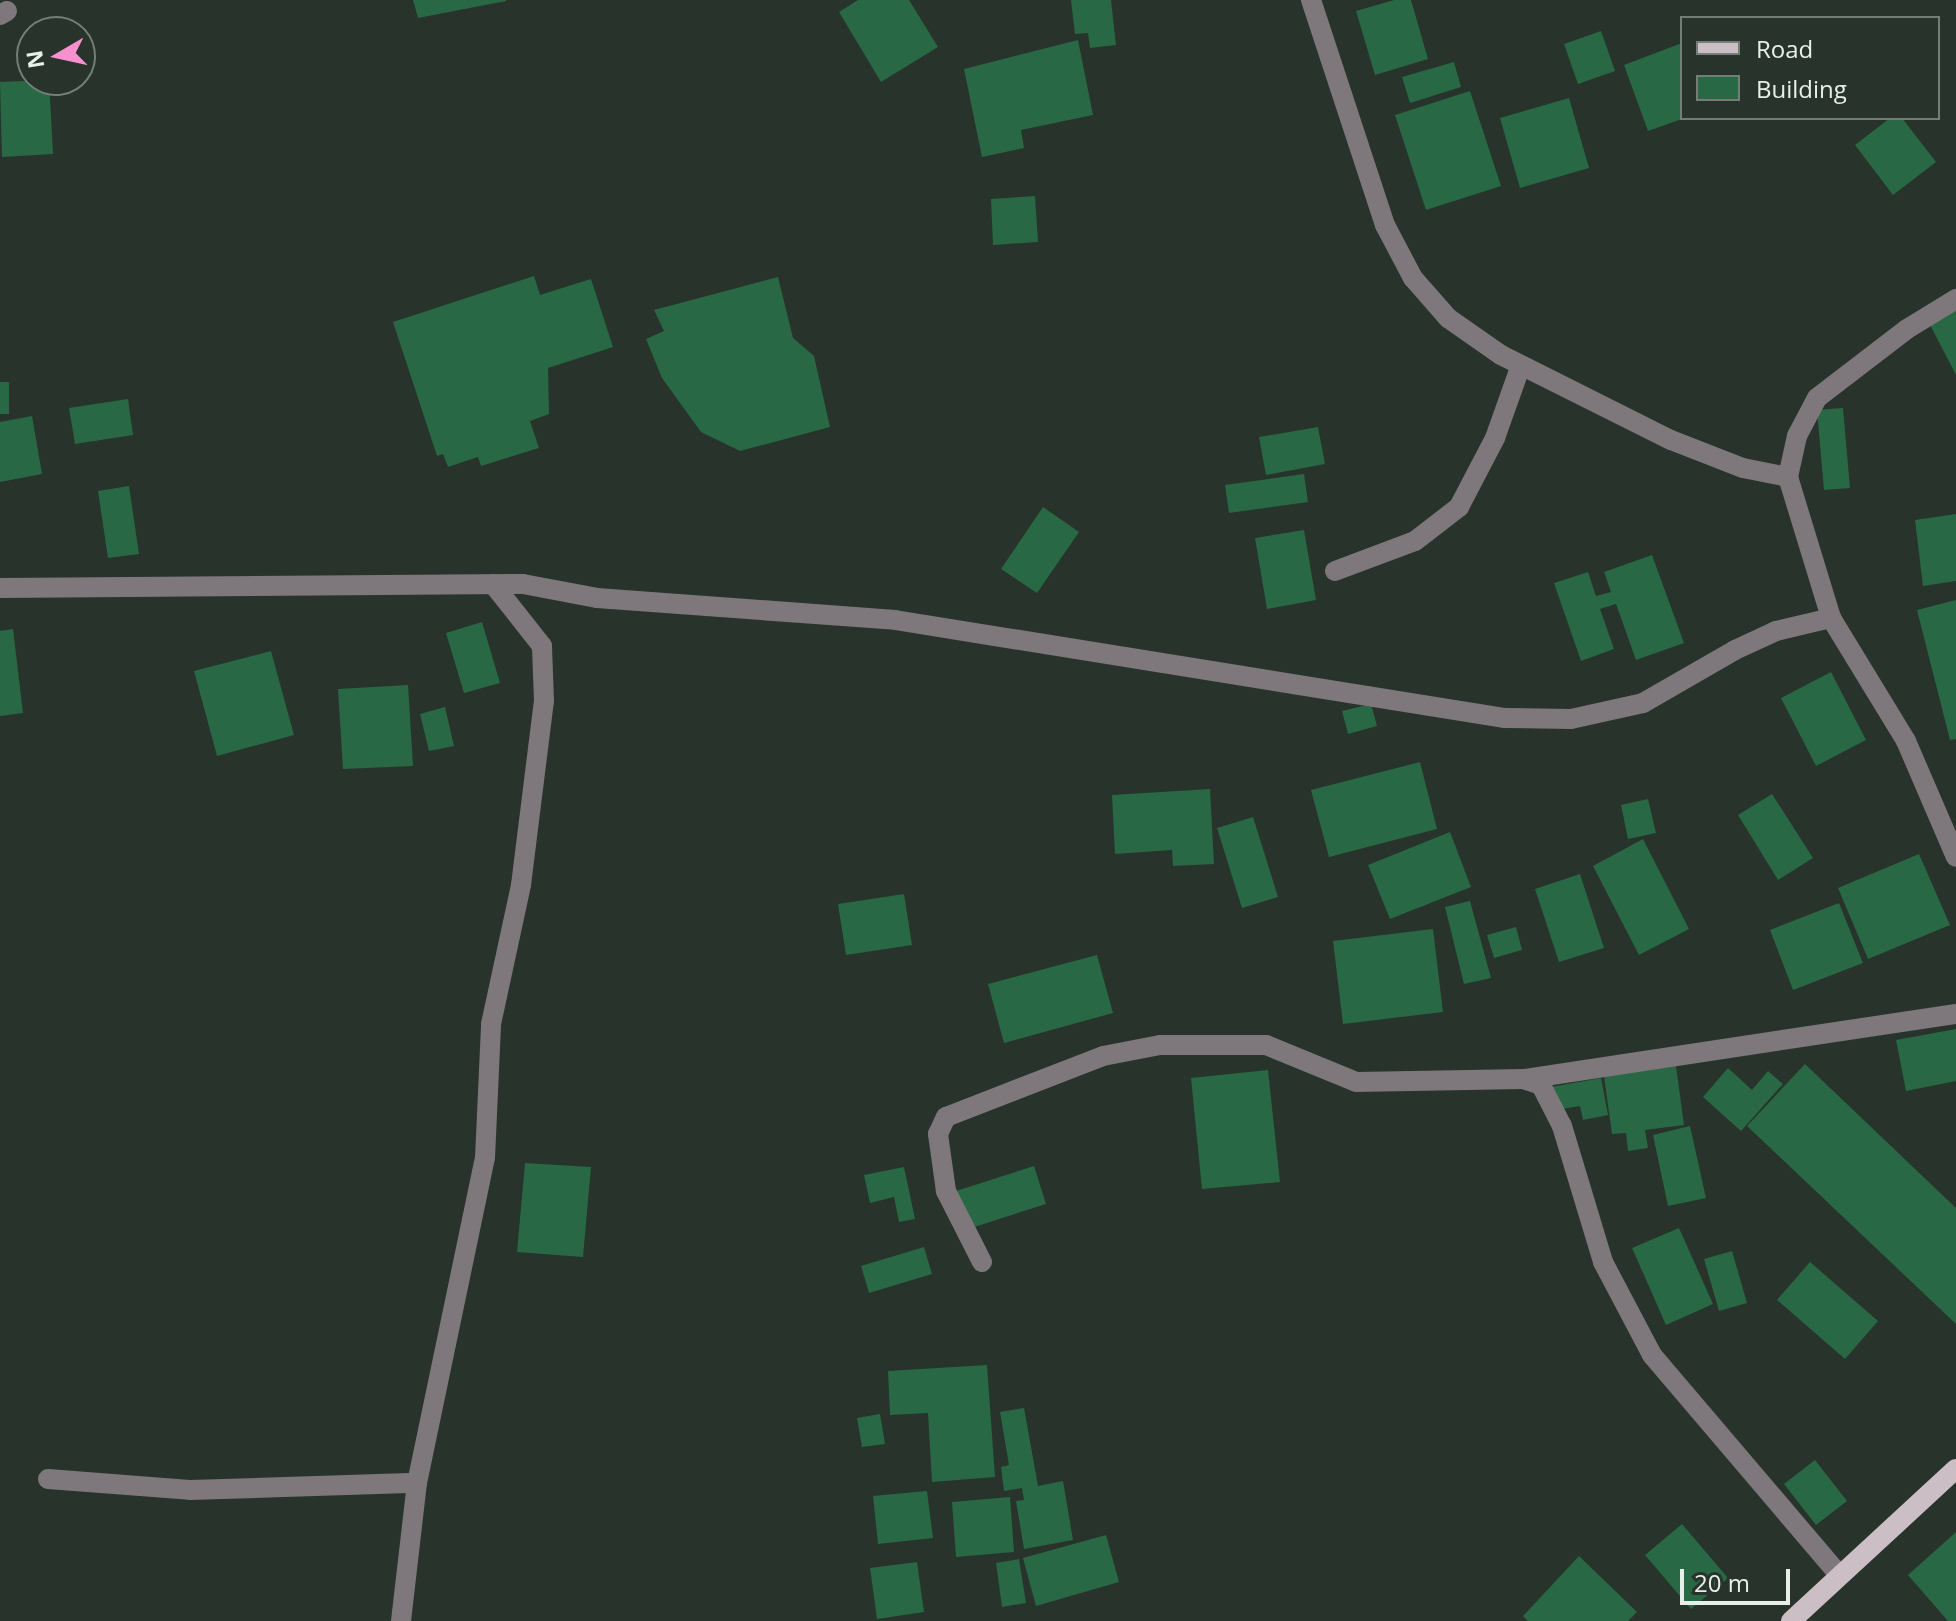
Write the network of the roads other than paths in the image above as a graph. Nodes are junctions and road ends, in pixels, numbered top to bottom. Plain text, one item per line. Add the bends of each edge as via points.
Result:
1 (1311, 0) edge
2 (1956, 299) edge
3 (1521, 365) junction
4 (1788, 477) junction
5 (1335, 571) dead end
6 (493, 584) junction
7 (0, 588) edge
8 (1831, 618) junction
9 (1956, 857) edge
10 (1956, 1014) edge
11 (1523, 1079) junction
12 (982, 1262) dead end
13 (1956, 1469) edge
14 (48, 1479) dead end
15 (417, 1483) junction
16 (1839, 1575) junction
17 (401, 1621) edge
18 (1791, 1621) edge

1 - 3 street via 1385,225 1413,278 1448,318
2 - 4 street via 1817,398 1797,436
3 - 4 street via 1671,440 1743,468
3 - 5 street via 1495,438 1459,507 1415,541
4 - 8 street
6 - 7 street
6 - 8 street via 699,607 895,620 1505,718 1571,719 1643,703 1776,631
6 - 15 street via 542,646 544,701 521,885 491,1024 485,1158
8 - 9 street via 1906,741
10 - 11 street
11 - 12 street via 1356,1082 1266,1045 1160,1045 1103,1056 946,1117 938,1134 946,1191
11 - 16 street via 1541,1085 1562,1126 1603,1262 1652,1355
13 - 16 main road
14 - 15 street via 190,1490
15 - 17 street
16 - 18 main road

